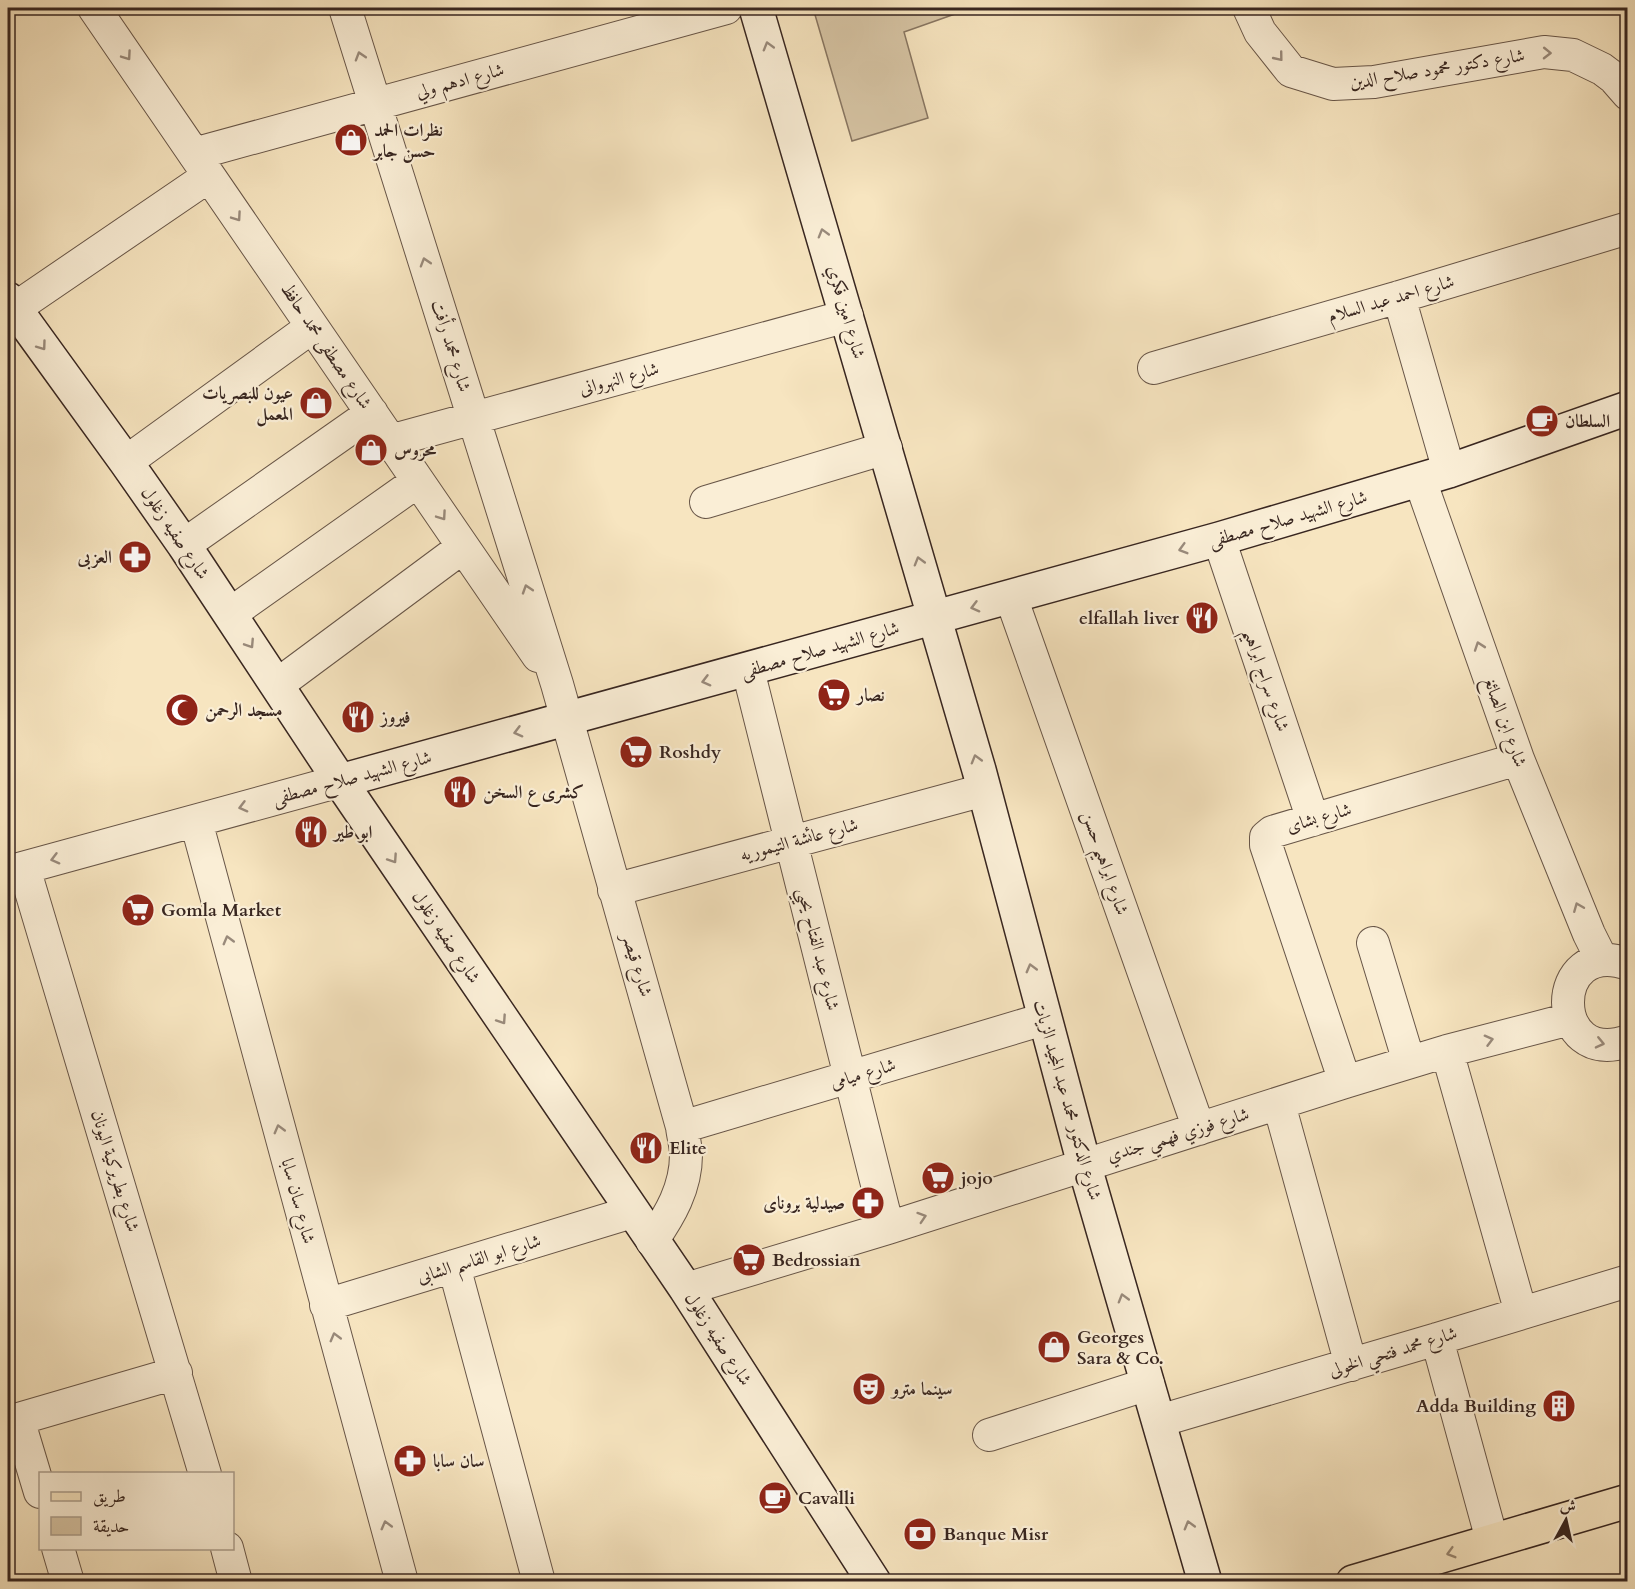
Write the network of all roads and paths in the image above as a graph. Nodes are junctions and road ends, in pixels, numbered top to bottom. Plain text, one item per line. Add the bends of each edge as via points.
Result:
1 (94, 8) edge
2 (345, 8) edge
3 (726, 8) edge
4 (756, 8) edge
5 (1249, 8) edge
6 (1628, 94) edge
7 (375, 104) junction
8 (202, 165) junction
9 (1628, 228) edge
10 (1399, 297) junction
11 (11, 304) edge
12 (847, 316) junction
13 (312, 327) junction
14 (1154, 368) dead end
15 (1628, 408) edge
16 (372, 413) junction
17 (473, 418) junction
18 (390, 441) junction
19 (886, 448) junction
20 (126, 462) junction
21 (1435, 475) junction
22 (418, 481) junction
23 (706, 502) dead end
24 (1219, 539) junction
25 (184, 545) junction
26 (463, 547) junction
27 (1011, 597) junction
28 (230, 614) junction
29 (935, 618) junction
30 (748, 670) junction
31 (557, 684) junction
32 (277, 685) junction
33 (567, 719) junction
34 (1518, 759) junction
35 (340, 781) junction
36 (984, 790) junction
37 (196, 820) junction
38 (1313, 820) junction
39 (791, 842) junction
40 (16, 870) edge
41 (614, 890) junction
42 (1373, 943) dead end
43 (1615, 962) edge
44 (1570, 1018) junction
45 (1044, 1019) junction
46 (1628, 1041) edge
47 (1447, 1051) junction
48 (1409, 1062) junction
49 (850, 1078) junction
50 (1345, 1082) junction
51 (1279, 1104) junction
52 (682, 1127) junction
53 (1199, 1129) junction
54 (1084, 1164) junction
55 (632, 1212) junction
56 (888, 1228) junction
57 (652, 1241) junction
58 (454, 1266) junction
59 (1628, 1281) edge
60 (686, 1289) junction
61 (326, 1305) junction
62 (1521, 1313) junction
63 (1437, 1339) junction
64 (1351, 1365) junction
65 (176, 1373) junction
66 (1148, 1384) junction
67 (13, 1420) edge
68 (1159, 1421) junction
69 (989, 1435) dead end
70 (205, 1472) edge
71 (39, 1489) edge
72 (1628, 1501) edge
73 (1492, 1540) junction
74 (59, 1550) edge
75 (228, 1550) edge
76 (68, 1581) edge
77 (236, 1581) edge
78 (402, 1581) edge
79 (539, 1581) edge
80 (874, 1581) edge
81 (1205, 1581) edge
82 (1353, 1581) edge

1 -> 8 street, شارع مصطفى محمد حافظ
7 -> 2 street, شارع محمد رأفت
3 - 7 street, شارع ادهم ولي
12 -> 4 main road, شارع امين فكري
5 -> 6 street, شارع دكتور محمود صلاح الدين via 1260,32 1291,71 1333,84 1374,82 1544,52 1573,55 1588,62 1614,78
7 - 8 street, شارع ادهم ولي
17 -> 7 street, شارع محمد رأفت
8 - 11 street, شارع ادهم ولي
8 -> 13 street, شارع مصطفى محمد حافظ
9 - 10 street, شارع احمد عبد السلام
10 - 14 street, شارع احمد عبد السلام
10 - 21 street, شارع ابن الصائغ
11 -> 20 main road, شارع صفيه زغلول
12 - 17 street, شارع النهروانى
12 - 19 main road, شارع امين فكري
13 - 16 street, شارع مصطفى محمد حافظ
13 - 20 street
15 - 21 main road, شارع الشهيد صلاح مصطفى
16 - 18 street, شارع مصطفى محمد حافظ
16 - 25 street
17 - 18 street, شارع النهروانى
31 -> 17 street, شارع محمد رأفت
18 - 22 street, شارع مصطفى محمد حافظ
19 - 23 street
29 -> 19 main road, شارع امين فكري
20 - 25 main road, شارع صفيه زغلول
21 - 24 main road, شارع الشهيد صلاح مصطفى
34 -> 21 street, شارع ابن الصائغ
22 -> 26 street, شارع مصطفى محمد حافظ
22 - 28 street
24 -> 27 main road, شارع الشهيد صلاح مصطفى
24 - 38 street, شارع سراج ابراهيم
25 - 28 main road, شارع صفيه زغلول
26 - 31 street, شارع مصطفى محمد حافظ
26 - 32 street
27 -> 29 main road, شارع الشهيد صلاح مصطفى
27 - 53 street, شارع ابراهيم حسن
28 -> 32 main road, شارع صفيه زغلول
29 - 30 main road, شارع الشهيد صلاح مصطفى
36 -> 29 main road, شارع الدكتور محمد عبد المجيد الزيات
30 -> 33 main road, شارع الشهيد صلاح مصطفى
30 - 39 street, شارع عبد الفتاح يحيي
31 - 33 street, شارع قيصر
32 - 35 main road, شارع صفيه زغلول
33 -> 35 main road, شارع الشهيد صلاح مصطفى
33 - 41 street, شارع قيصر
34 - 38 street, شارع بشاى
43 -> 34 street, شارع ابن الصائغ via 1589,934
35 -> 37 street, شارع الشهيد صلاح مصطفى
35 -> 55 main road, شارع صفيه زغلول
36 - 39 street, شارع عائشة التيموريه
45 -> 36 main road, شارع الدكتور محمد عبد المجيد الزيات
37 -> 40 street, شارع الشهيد صلاح مصطفى
61 -> 37 street, شارع سان سابا
38 - 50 street, شارع بشاى via 1272,832 1266,837 1266,845
39 - 41 street, شارع عائشة التيموريه
39 - 49 street, شارع عبد الفتاح يحيي
40 - 65 street, شارع بطريركية اليونان
41 - 52 street, شارع قيصر
42 - 48 street
43 - 44 street via 1588,966 1576,976 1566,1004
44 -> 46 street via 1588,1040 1602,1045
47 -> 44 street, شارع فوزي فهمي جندي
45 - 49 street, شارع ميامى
45 - 54 main road, شارع الدكتور محمد عبد المجيد الزيات
47 - 48 street, شارع فوزي فهمي جندي
47 - 62 street
48 - 50 street, شارع فوزي فهمي جندي
49 - 52 street, شارع ميامى
49 - 56 street, شارع عبد الفتاح يحيي
50 - 51 street, شارع فوزي فهمي جندي
51 - 53 street, شارع فوزي فهمي جندي
51 - 64 street
52 - 57 street, شارع قيصر via 686,1155 682,1184 670,1214
53 - 54 street, شارع فوزي فهمي جندي
56 -> 54 street, شارع فوزي فهمي جندي
66 -> 54 main road, شارع الدكتور محمد عبد المجيد الزيات
55 - 57 main road, شارع صفيه زغلول
55 - 58 street, شارع ابو القاسم الشابى
56 - 60 street, شارع فوزي فهمي جندي
57 - 60 main road, شارع صفيه زغلول
58 - 61 street, شارع ابو القاسم الشابى
58 - 79 street
59 - 62 street, شارع محمد فتحي الخولى
60 - 80 main road, شارع صفيه زغلول
78 -> 61 street, شارع سان سابا
62 - 63 street, شارع محمد فتحي الخولى
63 - 64 street, شارع محمد فتحي الخولى
63 - 73 street
64 - 68 street, شارع محمد فتحي الخولى
65 - 67 street
65 - 70 street, شارع بطريركية اليونان
66 - 68 main road, شارع الدكتور محمد عبد المجيد الزيات
66 - 69 street
67 - 71 street
81 -> 68 main road, شارع الدكتور محمد عبد المجيد الزيات
72 - 73 main road
73 -> 82 main road
74 - 76 street
75 - 77 street

